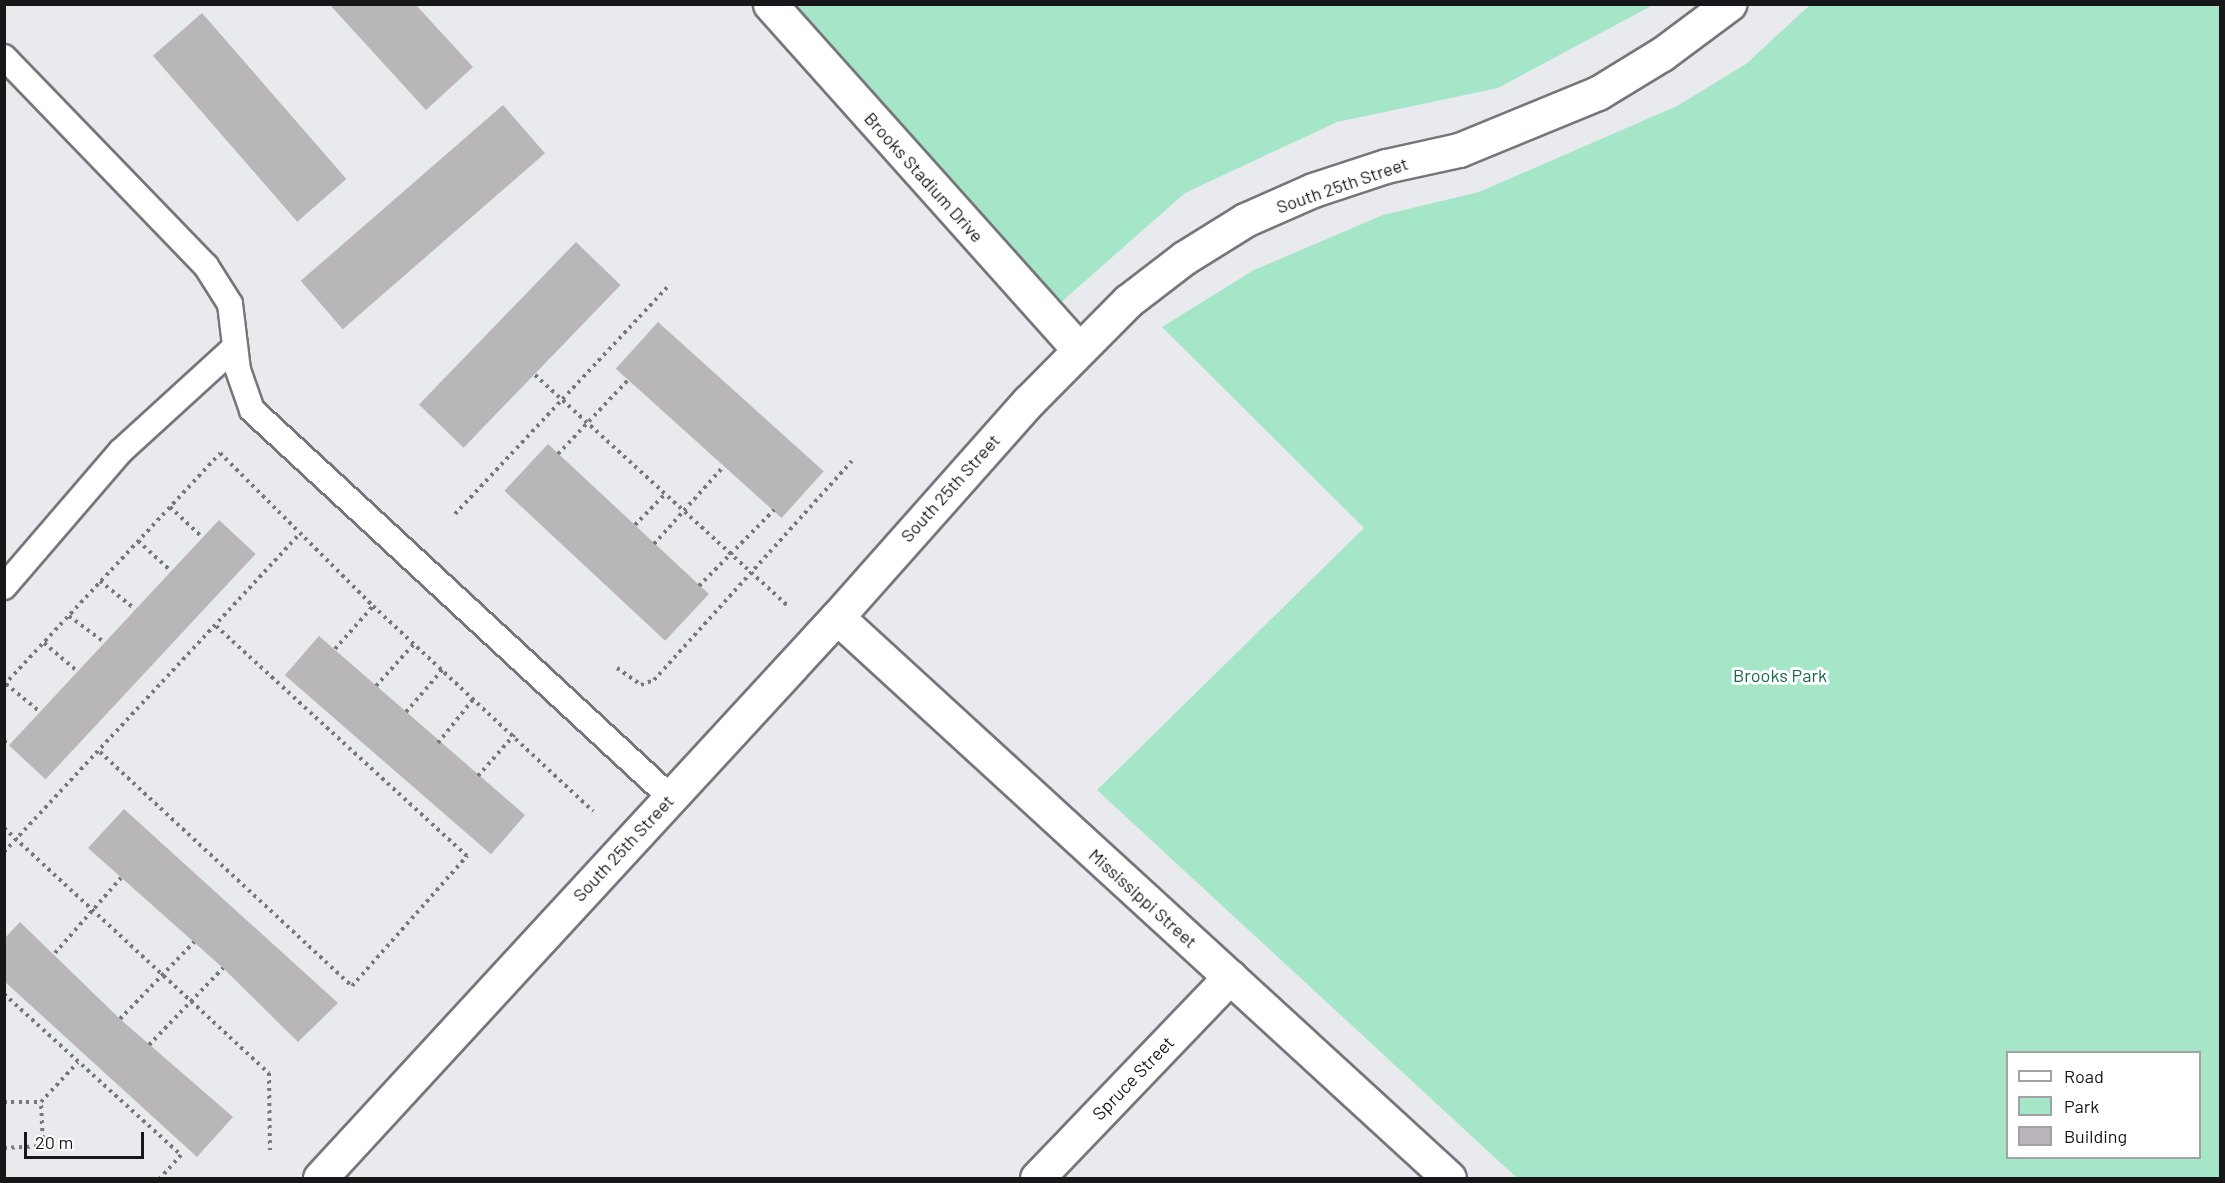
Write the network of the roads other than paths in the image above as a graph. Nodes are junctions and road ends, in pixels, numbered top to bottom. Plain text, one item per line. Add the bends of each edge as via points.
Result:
1 (770, 4) edge
2 (1729, 4) edge
3 (4, 57) edge
4 (235, 347) junction
5 (1078, 349) junction
6 (4, 587) edge
7 (837, 617) junction
8 (670, 797) junction
9 (1230, 977) junction
10 (320, 1179) edge
11 (1037, 1179) edge
12 (1449, 1179) edge

1 - 5 street, Brooks Stadium Drive
2 - 5 street, South 25th Street via 1662,54 1598,93 1530,124 1459,150 1386,166 1313,190 1245,220 1156,280
3 - 4 lane via 206,266 230,304
4 - 6 lane via 121,451
4 - 8 lane via 238,370 252,410
5 - 7 street, South 25th Street
7 - 8 street, South 25th Street
7 - 9 street, Mississippi Street
8 - 10 street, South 25th Street
9 - 11 street, Spruce Street
9 - 12 street, Mississippi Street

